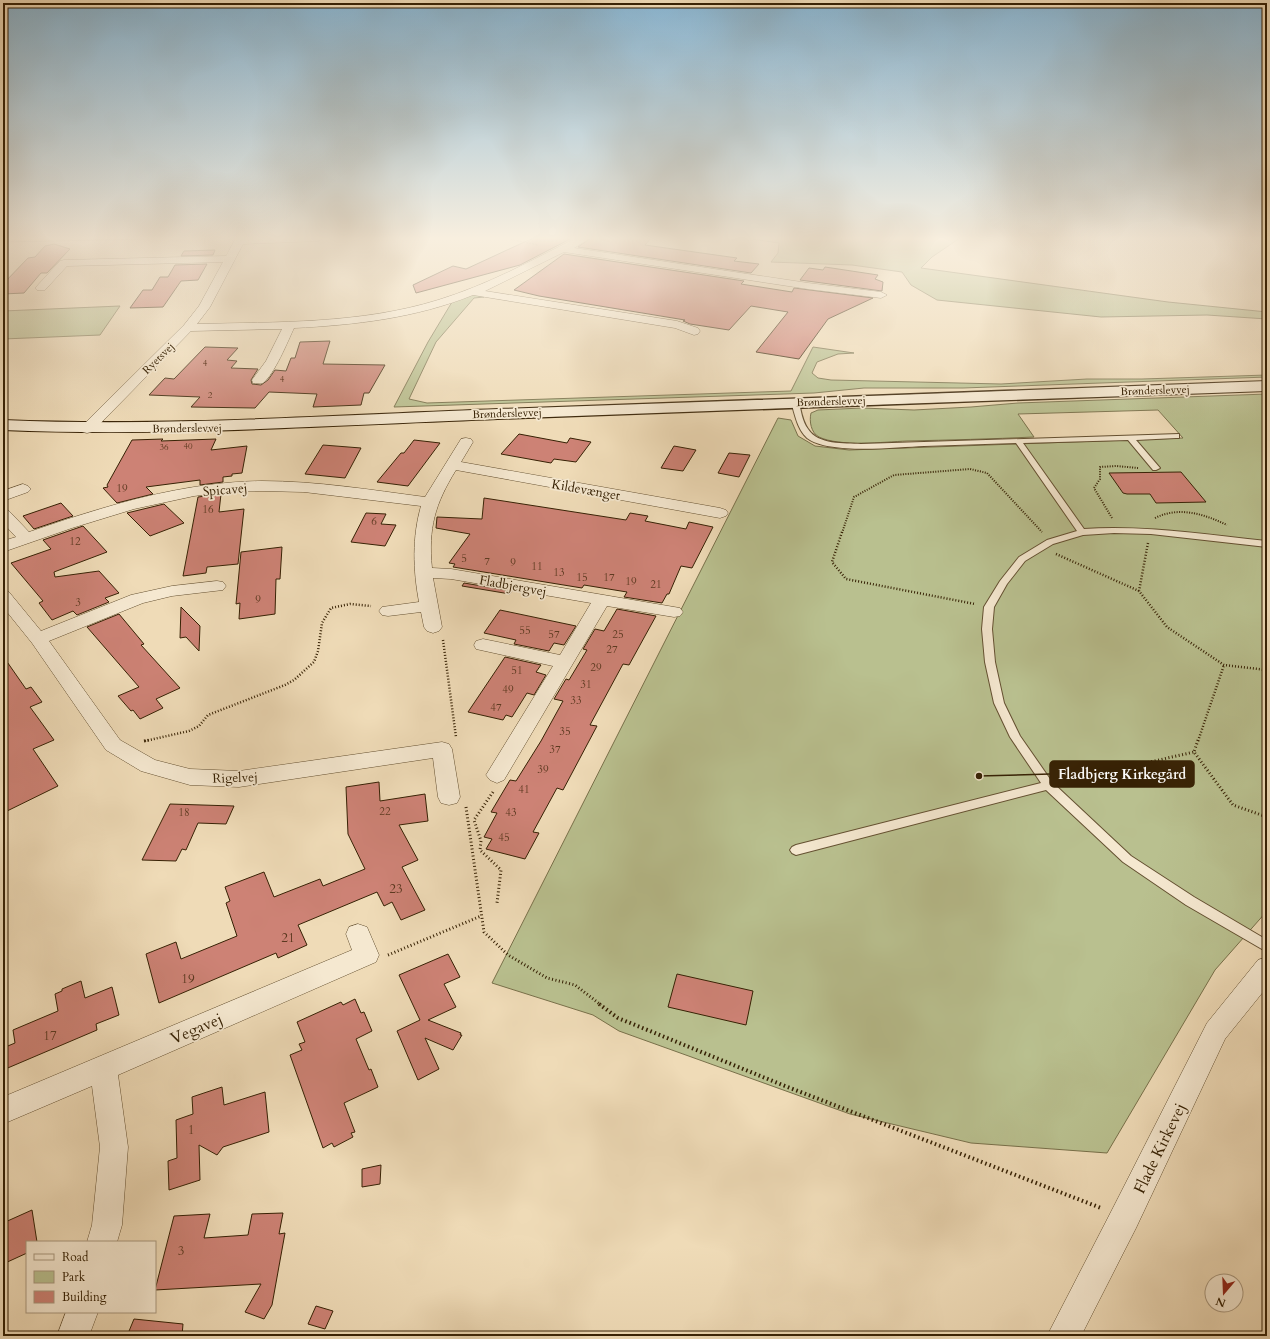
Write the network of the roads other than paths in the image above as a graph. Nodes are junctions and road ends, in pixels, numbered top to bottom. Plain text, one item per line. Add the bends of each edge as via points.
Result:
1 (208, 300) edge
2 (449, 300) edge
3 (525, 300) edge
4 (290, 325) junction
5 (188, 328) junction
6 (694, 331) dead end
7 (258, 380) dead end
8 (1267, 386) edge
9 (795, 402) junction
10 (3, 416) edge
11 (92, 424) junction
12 (3, 425) edge
13 (1176, 436) dead end
14 (1130, 437) junction
15 (1018, 441) junction
16 (466, 442) dead end
17 (452, 466) junction
18 (1156, 468) road end
19 (23, 489) dead end
20 (3, 496) edge
21 (430, 502) junction
22 (720, 513) dead end
23 (3, 514) edge
24 (1082, 532) junction
25 (26, 538) junction
26 (1267, 544) edge
27 (3, 547) edge
28 (424, 573) junction
29 (217, 586) dead end
30 (3, 596) edge
31 (602, 600) junction
32 (428, 606) junction
33 (388, 611) road end
34 (674, 612) dead end
35 (433, 627) road end
36 (38, 639) junction
37 (483, 644) dead end
38 (564, 662) junction
39 (497, 775) road end
40 (1048, 785) junction
41 (457, 800) road end
42 (796, 850) dead end
43 (363, 945) road end
44 (1267, 947) edge
45 (1267, 968) edge
46 (103, 1068) junction
47 (3, 1111) edge
48 (102, 1241) edge
49 (82, 1313) edge
50 (73, 1336) edge
51 (1064, 1336) edge

1 - 5 street, Ryetsvej
2 - 4 street via 394,315 332,323
3 - 6 street via 677,325
4 - 5 street
4 - 7 street via 272,362
5 - 11 street, Ryetsvej
8 - 9 main road, Brønderslevvej
9 - 11 main road, Brønderslevvej via 271,425
9 - 15 lane via 805,431 813,439 834,445
10 - 11 main road, Brønderslevvej
11 - 12 main road, Brønderslevvej
13 - 14 lane
14 - 15 lane
14 - 18 lane
15 - 24 lane
16 - 17 street
17 - 21 street
17 - 22 street, Kildevænget
19 - 20 street
21 - 25 street, Spicavej via 309,488 261,486 209,489 113,508
21 - 28 street via 424,523
23 - 25 street
24 - 26 lane via 1151,531
24 - 40 lane via 1050,542 1022,559 1003,582 989,607 987,629 990,662 999,703 1016,737
25 - 27 street, Spicavej
28 - 31 street, Fladbjergvej via 451,574
28 - 32 street
29 - 36 street via 172,591 137,599
30 - 36 street, Rigelvej
31 - 34 street, Fladbjergvej
31 - 38 street
32 - 33 street
32 - 35 street
36 - 41 street, Rigelvej via 113,744 148,766 190,777 239,779 442,749
37 - 38 street
38 - 39 street
40 - 42 lane
40 - 44 lane via 1127,859 1190,901
43 - 46 street, Vegavej
45 - 51 street, Flade Kirkevej via 1216,1031
46 - 47 street, Vegavej
46 - 48 street via 114,1147 107,1225
49 - 50 street

